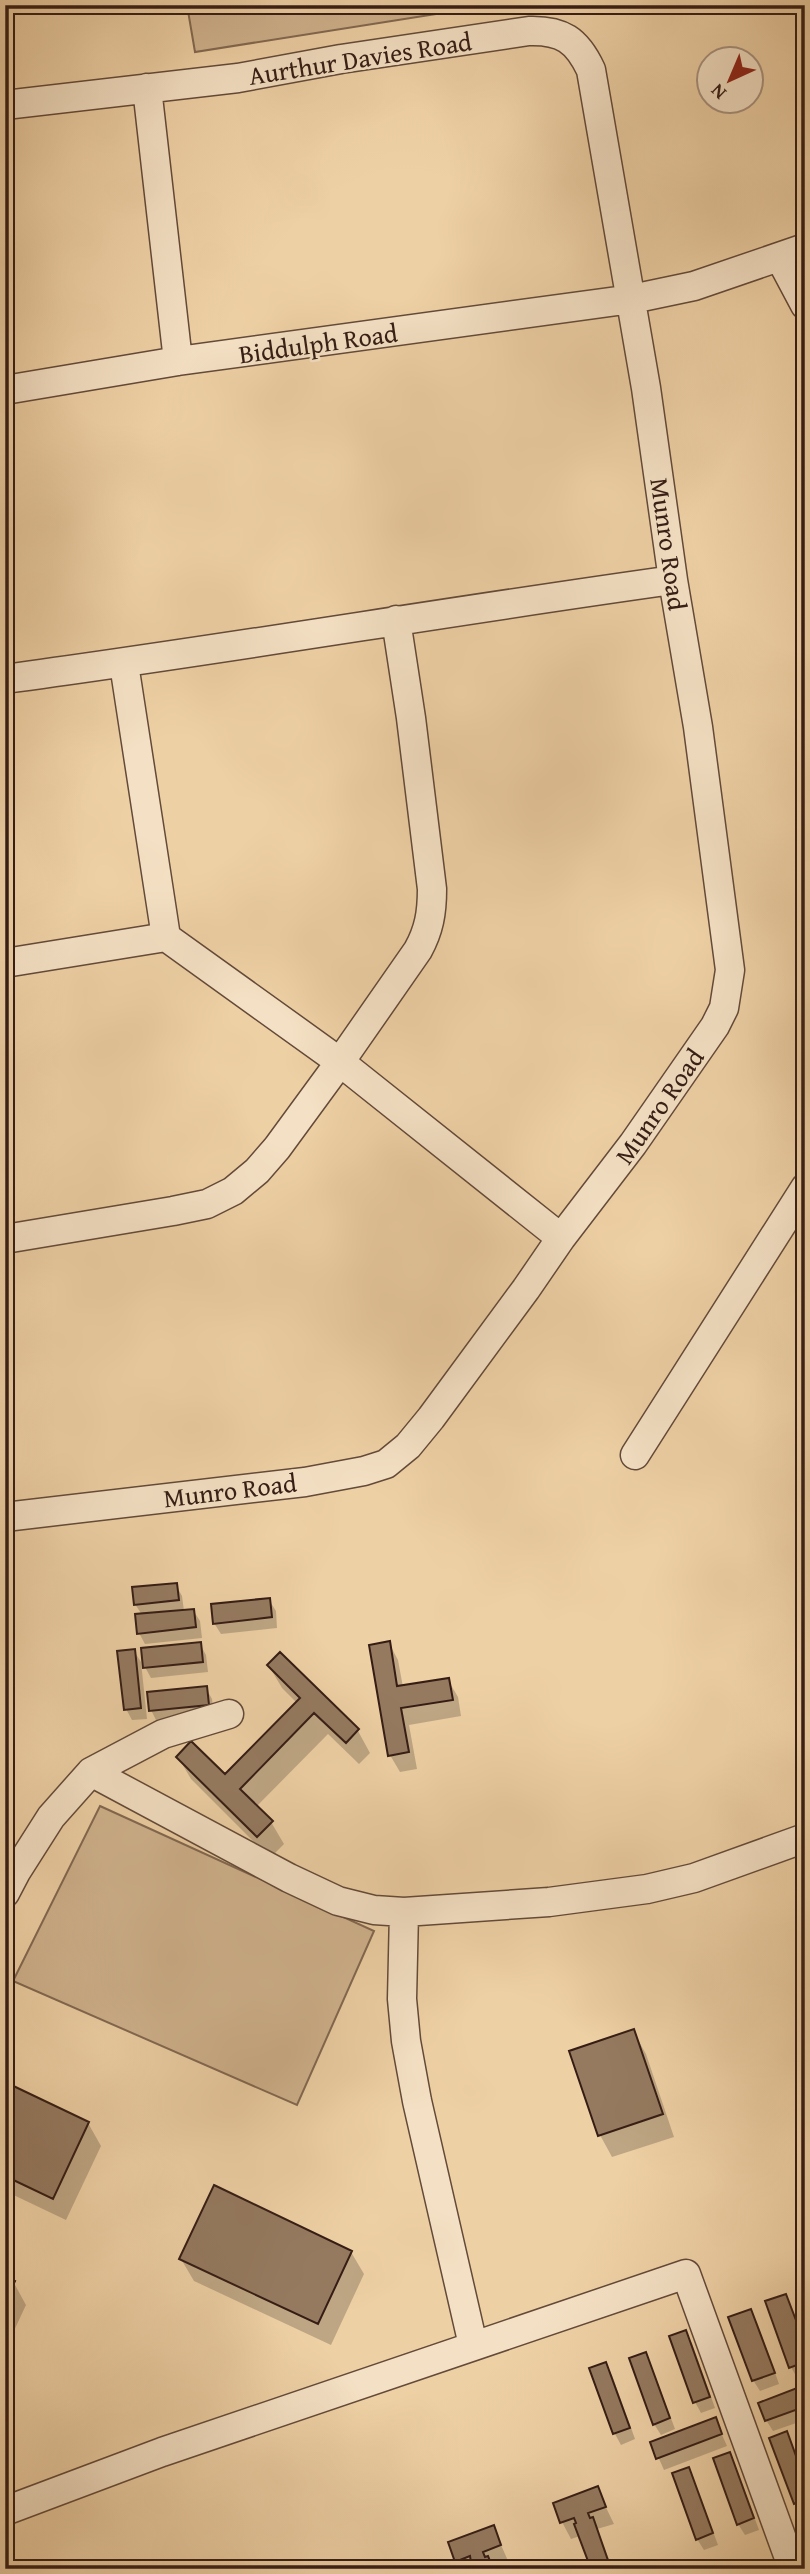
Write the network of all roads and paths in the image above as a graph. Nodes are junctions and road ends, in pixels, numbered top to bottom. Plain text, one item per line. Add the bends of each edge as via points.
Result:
1 (147, 88) junction
2 (5, 105) edge
3 (792, 253) edge
4 (632, 299) junction
5 (805, 305) edge
6 (178, 361) junction
7 (5, 390) edge
8 (673, 580) junction
9 (396, 620) junction
10 (124, 664) junction
11 (5, 679) edge
12 (166, 937) junction
13 (5, 963) edge
14 (340, 1062) junction
15 (805, 1188) edge
16 (561, 1238) junction
17 (5, 1239) edge
18 (635, 1455) dead end
19 (5, 1517) edge
20 (229, 1714) dead end
21 (91, 1772) junction
22 (805, 1838) edge
23 (5, 1893) edge
24 (404, 1912) junction
25 (473, 2346) junction
26 (5, 2511) edge
27 (793, 2569) edge

1 - 2 street, Aurthur Davies Road
1 - 4 street, Aurthur Davies Road via 238,78 529,31 562,36 577,46 591,70
1 - 6 street
3 - 4 street, Biddulph Road via 694,286
3 - 5 street
4 - 6 street, Biddulph Road
4 - 8 street, Munro Road
6 - 7 street, Biddulph Road
8 - 9 street
8 - 16 street, Munro Road via 725,915 729,988 715,1026
9 - 10 street
9 - 14 street via 428,848 432,913 418,950
10 - 11 street
10 - 12 street
12 - 13 street
12 - 14 street
14 - 16 street
14 - 17 street via 257,1171 233,1191 206,1204 173,1211
15 - 18 street
16 - 19 street, Munro Road via 431,1418 386,1464 304,1482
20 - 21 street via 163,1734
21 - 23 street via 51,1817
21 - 24 street via 338,1901
22 - 24 street via 670,1885 549,1902
24 - 25 street via 406,2041
25 - 26 street
25 - 27 street via 686,2274

